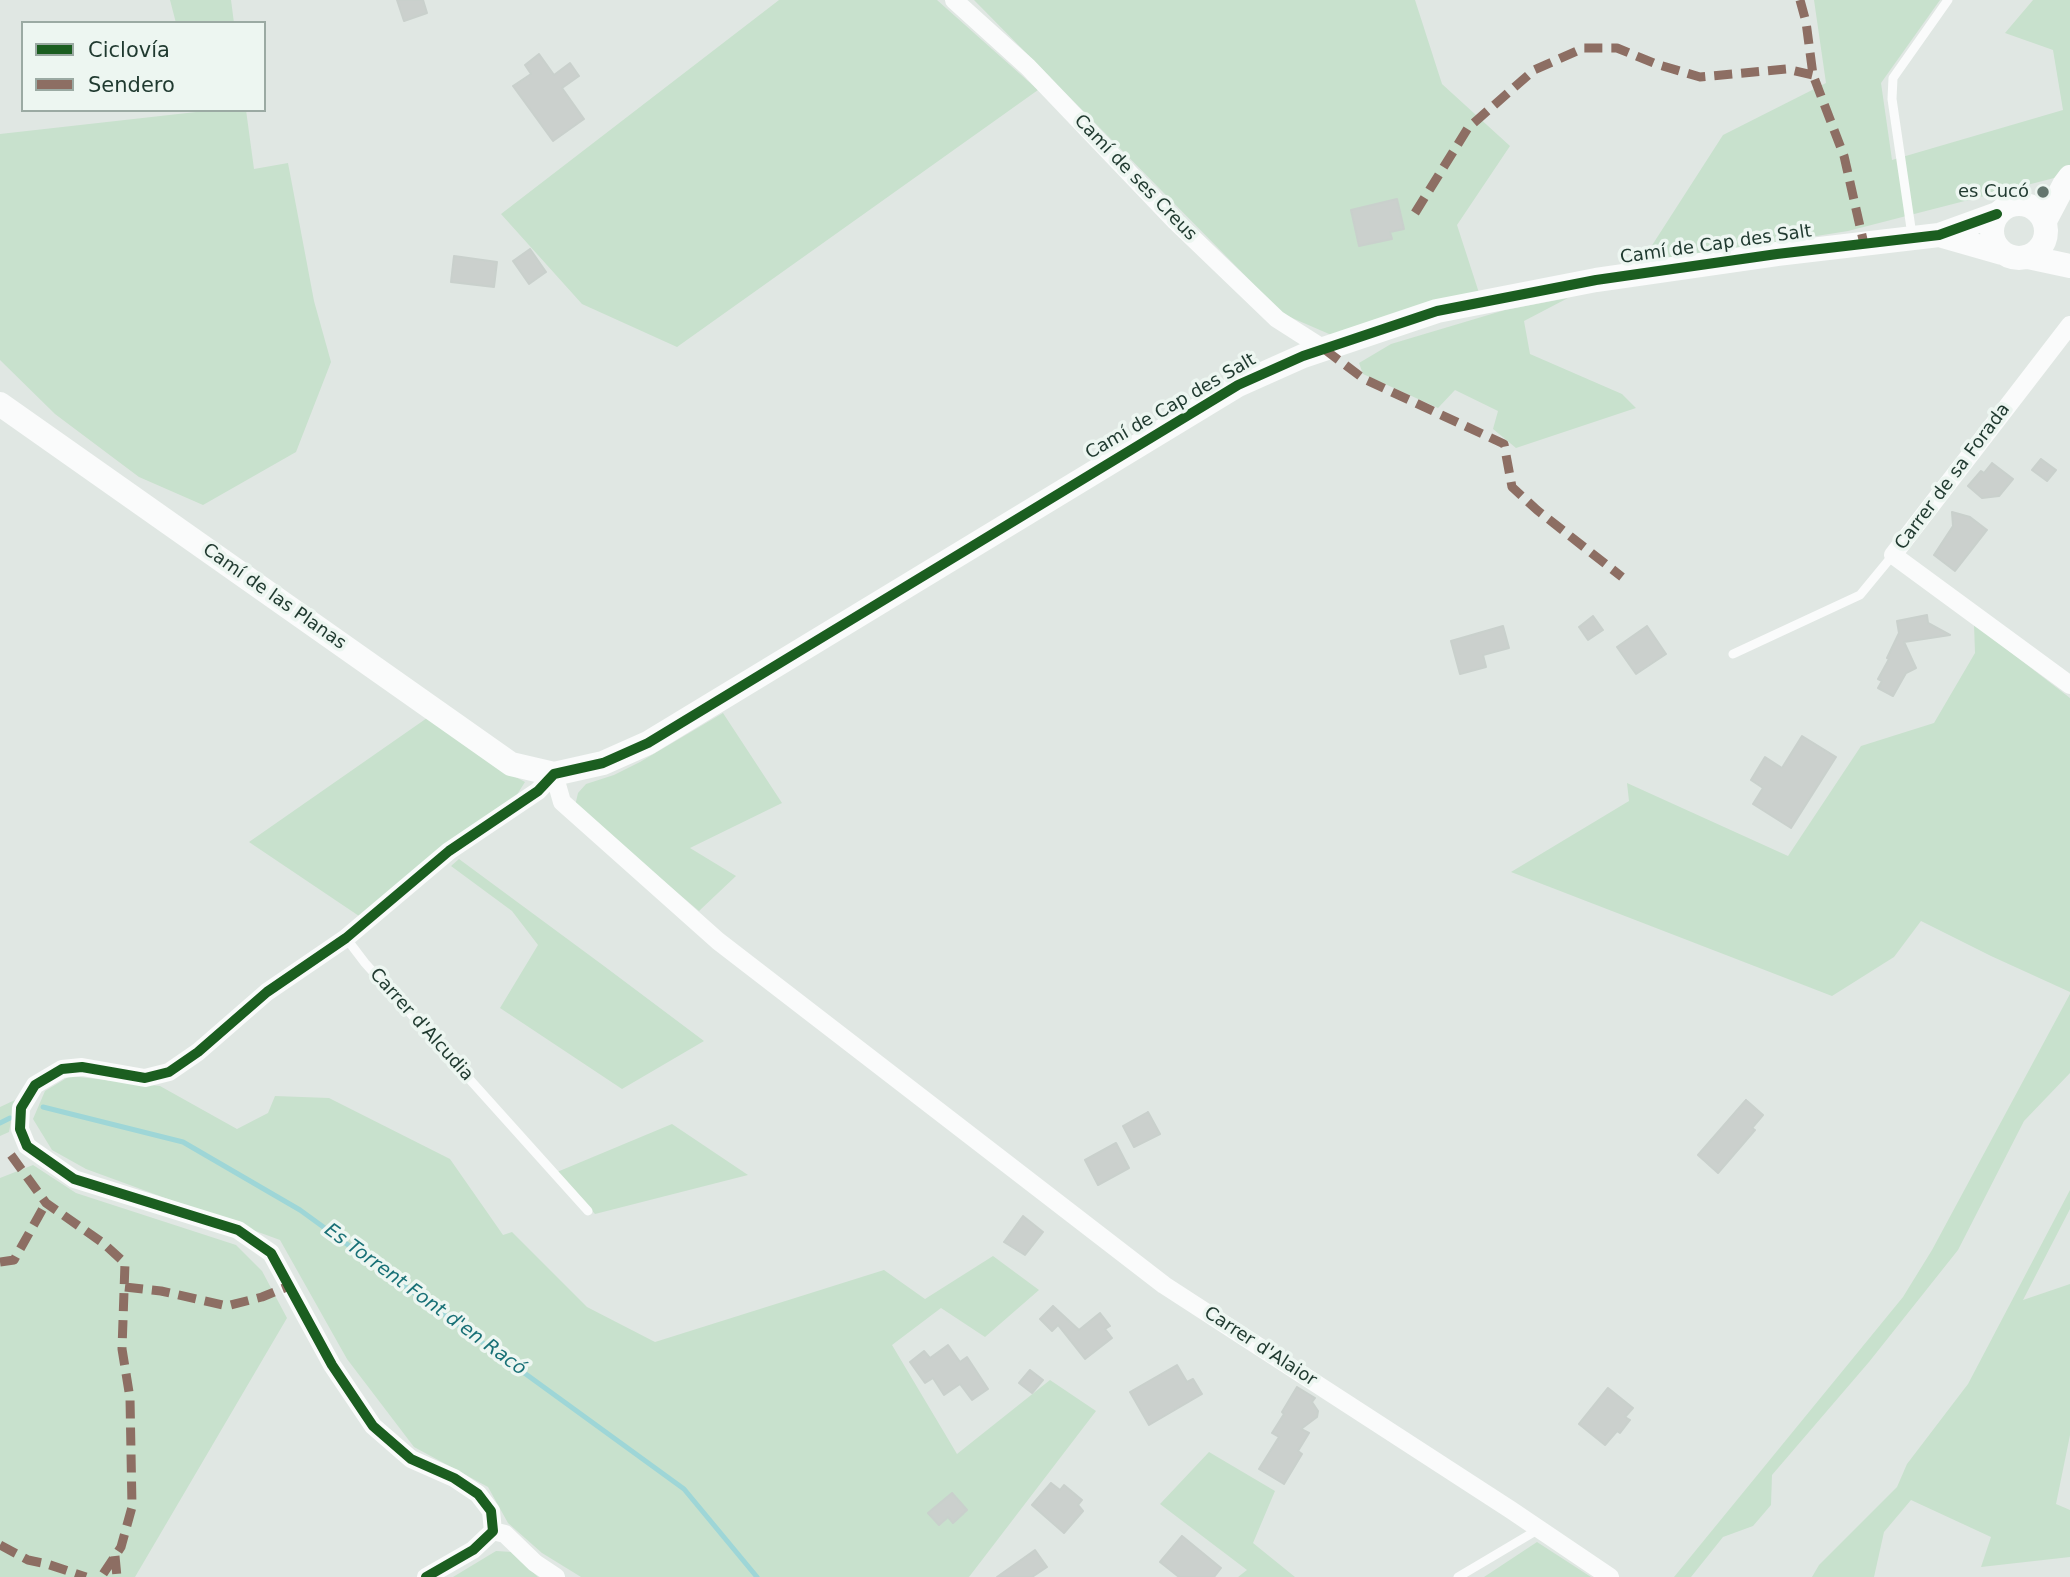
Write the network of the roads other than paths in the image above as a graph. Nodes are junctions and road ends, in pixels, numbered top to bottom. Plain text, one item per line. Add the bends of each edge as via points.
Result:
1 (954, 0) edge
2 (1948, 0) edge
3 (2067, 181) edge
4 (2026, 204) junction
5 (1997, 214) junction
6 (2046, 227) junction
7 (1940, 235) junction
8 (1912, 238) junction
9 (2070, 250) edge
10 (2002, 253) junction
11 (2028, 257) junction
12 (2070, 265) edge
13 (2070, 325) edge
14 (1324, 349) junction
15 (0, 404) edge
16 (1893, 555) junction
17 (1733, 654) dead end
18 (2070, 685) edge
19 (554, 774) junction
20 (346, 938) junction
21 (588, 1211) dead end
22 (1539, 1529) junction
23 (493, 1531) junction
24 (426, 1577) edge
25 (556, 1577) edge
26 (1458, 1577) edge
27 (1610, 1577) edge

1 - 14 street, Camí de ses Creus via 1028,67 1175,221 1277,319
2 - 8 lane via 1893,78
3 - 4 street
3 - 6 street
4 - 5 street via 2010,205
4 - 6 street via 2034,207
5 - 7 street, Camí de Cap des Salt
5 - 10 street via 1993,239
6 - 9 street
6 - 11 street via 2041,248
7 - 8 street, Camí de Cap des Salt
7 - 10 street, Camí de Cap des Salt
8 - 14 street, Camí de Cap des Salt via 1596,279 1437,311
10 - 11 street
11 - 12 street
13 - 16 street, Carrer de sa Forada
14 - 19 street, Camí de Cap des Salt via 1238,385 648,743 603,763
15 - 19 street, Camí de las Planas via 511,764
16 - 17 lane via 1860,595
16 - 18 street, Carrer de sa Forada
19 - 20 street, Camí de Cap des Salt via 538,791 449,851
19 - 22 street, Carrer d'Alaior via 562,802 718,942 1164,1285
20 - 21 lane, Carrer d'Alcudia
20 - 23 street via 267,992 169,1072 145,1079 82,1067 62,1069 35,1085 21,1108 20,1129 27,1146 74,1179 237,1230 271,1252 332,1365 373,1426 411,1459 478,1494 491,1511
22 - 26 lane
22 - 27 street, Carrer d'Alaior
23 - 24 street via 473,1550
23 - 25 street via 505,1534

